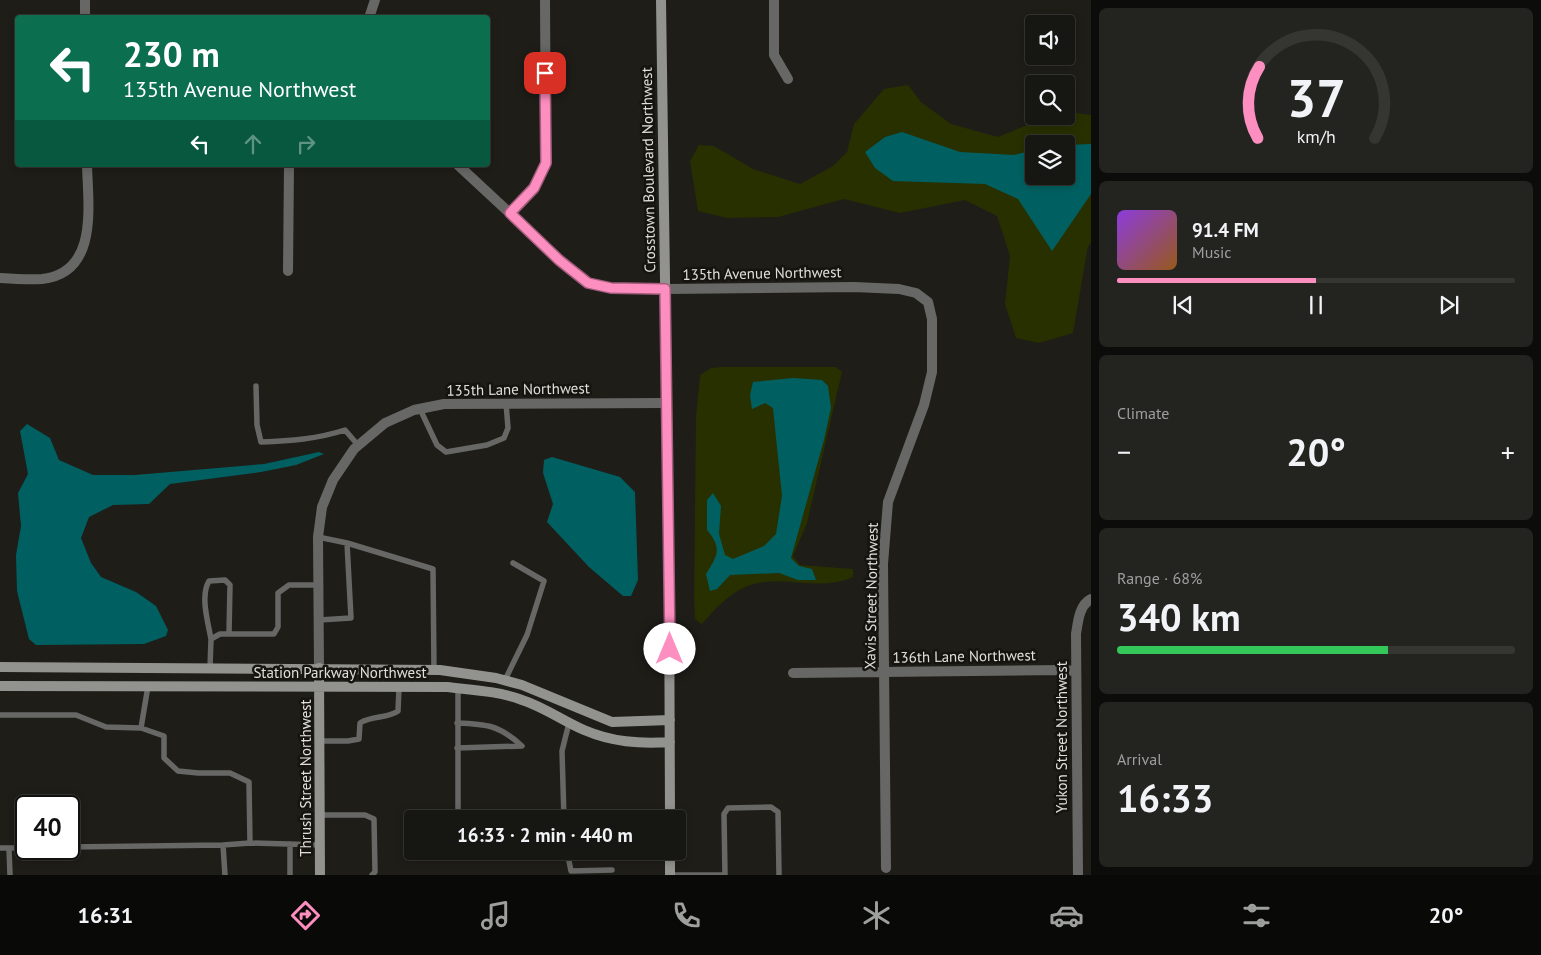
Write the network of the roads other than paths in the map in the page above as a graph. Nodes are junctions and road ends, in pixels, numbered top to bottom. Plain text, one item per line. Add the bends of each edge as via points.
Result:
1 (85, 0) edge
2 (375, 0) edge
3 (545, 0) edge
4 (661, 0) edge
5 (774, 0) edge
6 (85, 15) edge
7 (371, 15) edge
8 (788, 79) dead end
9 (87, 167) edge
10 (289, 167) edge
11 (460, 167) edge
12 (510, 213) junction
13 (288, 271) dead end
14 (0, 278) edge
15 (665, 289) junction
16 (928, 302) joint
17 (256, 386) dead end
18 (506, 403) junction
19 (666, 403) junction
20 (420, 409) junction
21 (356, 447) junction
22 (318, 537) junction
23 (347, 543) junction
24 (512, 563) dead end
25 (318, 585) junction
26 (1089, 600) edge
27 (319, 620) junction
28 (229, 634) junction
29 (211, 639) junction
30 (0, 667) edge
31 (210, 668) junction
32 (319, 668) junction
33 (434, 670) junction
34 (1076, 671) junction
35 (884, 672) junction
36 (459, 673) junction
37 (793, 673) dead end
38 (505, 680) junction
39 (0, 686) edge
40 (148, 686) junction
41 (319, 687) junction
42 (399, 688) junction
43 (458, 688) junction
44 (576, 708) junction
45 (0, 715) edge
46 (670, 720) junction
47 (457, 723) junction
48 (569, 723) junction
49 (141, 728) junction
50 (320, 741) junction
51 (670, 742) junction
52 (457, 748) junction
53 (458, 810) edge
54 (564, 810) edge
55 (670, 810) edge
56 (320, 816) junction
57 (250, 842) junction
58 (290, 844) junction
59 (223, 845) junction
60 (320, 845) junction
61 (80, 847) edge
62 (0, 848) edge
63 (9, 848) junction
64 (15, 848) edge
65 (569, 860) edge
66 (670, 860) edge
67 (886, 868) dead end
68 (612, 870) dead end
69 (10, 875) edge
70 (225, 875) edge
71 (290, 875) edge
72 (320, 875) edge
73 (372, 875) edge
74 (670, 875) edge
75 (779, 875) edge
76 (1078, 875) edge

1 - 6 street
2 - 7 street
3 - 12 street via 546,163 534,188
4 - 15 street, Crosstown Boulevard Northwest
5 - 8 street via 774,55
9 - 14 street via 89,220 84,247 77,261 44,279
10 - 13 street
11 - 12 street, 135th Avenue Northwest
12 - 15 street, 135th Avenue Northwest via 588,283 611,288
15 - 16 street, 135th Avenue Northwest via 899,289 916,293
15 - 19 street, Crosstown Boulevard Northwest
16 - 35 street, Xavis Street Northwest via 932,319 932,372 924,405 888,502 883,564
17 - 21 lane via 261,442 315,438 345,430
18 - 19 street, 135th Lane Northwest
18 - 20 street, 135th Lane Northwest via 444,404
18 - 20 lane via 508,428 504,438 487,445 446,452 437,445
19 - 46 street, Crosstown Boulevard Northwest
20 - 21 street, 135th Lane Northwest via 385,423
21 - 22 street, Thrush Street Northwest via 333,480 322,507
22 - 23 lane
22 - 25 street, Thrush Street Northwest
23 - 27 lane via 351,618
23 - 33 lane via 433,569
24 - 38 lane via 544,581 527,635
25 - 27 street, Thrush Street Northwest
25 - 28 lane via 289,585 278,592 278,627 274,634
26 - 34 street, Yukon Street Northwest via 1080,612 1076,634
27 - 32 street, Thrush Street Northwest
28 - 29 lane
28 - 29 lane via 230,586 225,580 209,581 206,610
29 - 31 lane
30 - 31 street, Station Parkway Northwest
31 - 32 street, Station Parkway Northwest
32 - 33 street, Station Parkway Northwest
32 - 41 street, Thrush Street Northwest
33 - 36 street, Station Parkway Northwest
34 - 35 street, 136th Lane Northwest
34 - 76 street, Yukon Street Northwest
35 - 37 street, 136th Lane Northwest
35 - 67 street, Xavis Street Northwest
36 - 38 street, Station Parkway Northwest
36 - 43 street
38 - 44 street, Station Parkway Northwest via 563,700
39 - 40 street, Station Parkway Northwest
40 - 41 street, Station Parkway Northwest
40 - 49 lane
41 - 42 street, Station Parkway Northwest
41 - 50 street, Thrush Street Northwest
42 - 43 street, Station Parkway Northwest
42 - 50 lane via 398,711 392,716 370,717 360,723 359,739
43 - 47 lane
43 - 48 street, Station Parkway Northwest via 521,699
44 - 46 street, Station Parkway Northwest via 612,722
44 - 48 street
45 - 49 lane via 76,715 106,727
46 - 51 street, Crosstown Boulevard Northwest
47 - 52 lane
47 - 52 lane via 496,727 522,746
48 - 51 street, Station Parkway Northwest via 614,741
48 - 54 lane via 562,751
49 - 57 lane via 164,736 164,758 178,770 230,773 248,782
50 - 56 street, Thrush Street Northwest
51 - 55 street, Crosstown Boulevard Northwest
52 - 53 lane
56 - 60 street, Thrush Street Northwest
56 - 73 lane via 365,815 374,820 375,872
57 - 58 lane
57 - 59 lane
58 - 60 lane
58 - 71 lane
59 - 61 lane
59 - 70 lane
60 - 72 street, Thrush Street Northwest
62 - 63 lane
63 - 64 lane
63 - 69 lane
65 - 68 lane via 571,871
66 - 74 street
74 - 75 lane via 725,875 724,814 728,808 771,807 778,812

